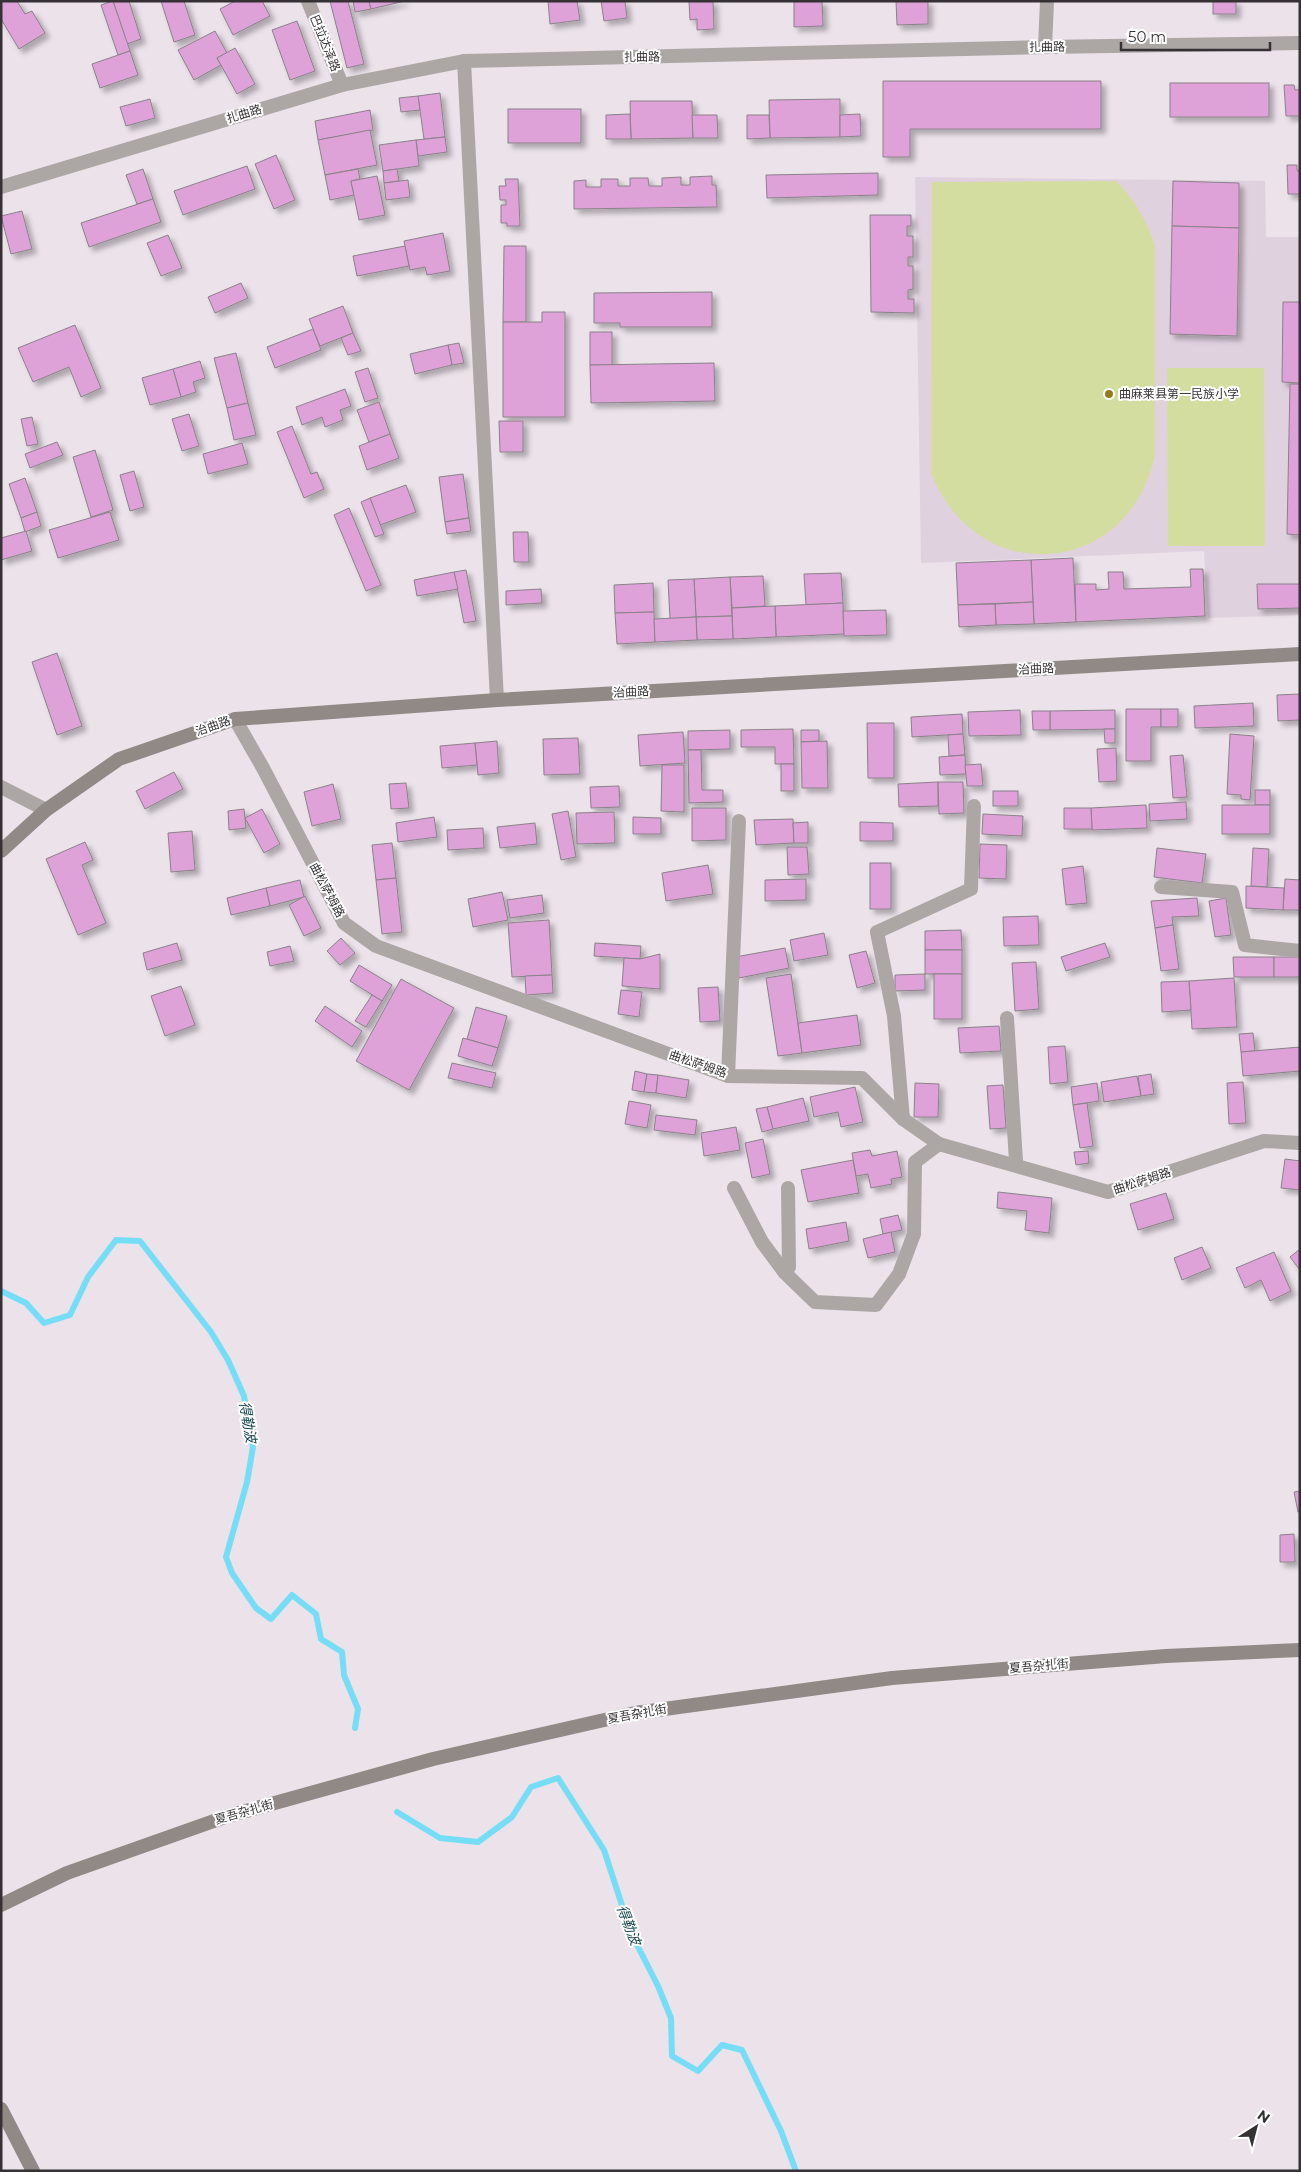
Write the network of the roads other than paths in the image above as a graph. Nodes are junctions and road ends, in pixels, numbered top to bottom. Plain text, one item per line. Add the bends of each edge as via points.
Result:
1 (308, 1) edge
2 (1047, 1) edge
3 (1300, 44) edge
4 (1046, 47) junction
5 (464, 61) junction
6 (342, 85) junction
7 (1, 186) edge
8 (1300, 654) edge
9 (497, 700) junction
10 (235, 719) junction
11 (1, 787) edge
12 (974, 806) dead end
13 (46, 810) junction
14 (739, 821) dead end
15 (1, 851) edge
16 (1161, 887) dead end
17 (1300, 951) edge
18 (1007, 1018) dead end
19 (728, 1076) junction
20 (902, 1119) junction
21 (1300, 1143) edge
22 (939, 1144) junction
23 (1016, 1160) dead end
24 (734, 1188) dead end
25 (788, 1188) dead end
26 (788, 1267) dead end
27 (1300, 1650) edge
28 (1, 1905) edge
29 (1, 2109) edge
30 (33, 2171) edge

1 - 6 street, 巴拉达泽路
2 - 4 street
3 - 4 street, 扎曲路
4 - 5 street, 扎曲路
5 - 6 street, 扎曲路
5 - 9 street
6 - 7 street, 扎曲路
8 - 9 main road, 治曲路
9 - 10 main road, 治曲路
10 - 13 main road, 治曲路 via 119,759
10 - 19 street, 曲松萨姆路 via 344,923 376,946
11 - 13 street
12 - 20 street via 971,888 877,932 894,1016
13 - 15 main road, 治曲路
14 - 19 street
16 - 17 street via 1232,892 1245,945
18 - 23 street
19 - 20 street, 曲松萨姆路 via 862,1078
20 - 22 street, 曲松萨姆路
21 - 22 street, 曲松萨姆路 via 1264,1141 1108,1192
22 - 24 street via 915,1162 914,1234 899,1274 876,1305 816,1302 785,1273 762,1242
25 - 26 street
27 - 28 main road, 夏吾杂扎街 via 1166,1656 892,1678 635,1713 433,1759 228,1816 67,1873
29 - 30 main road

